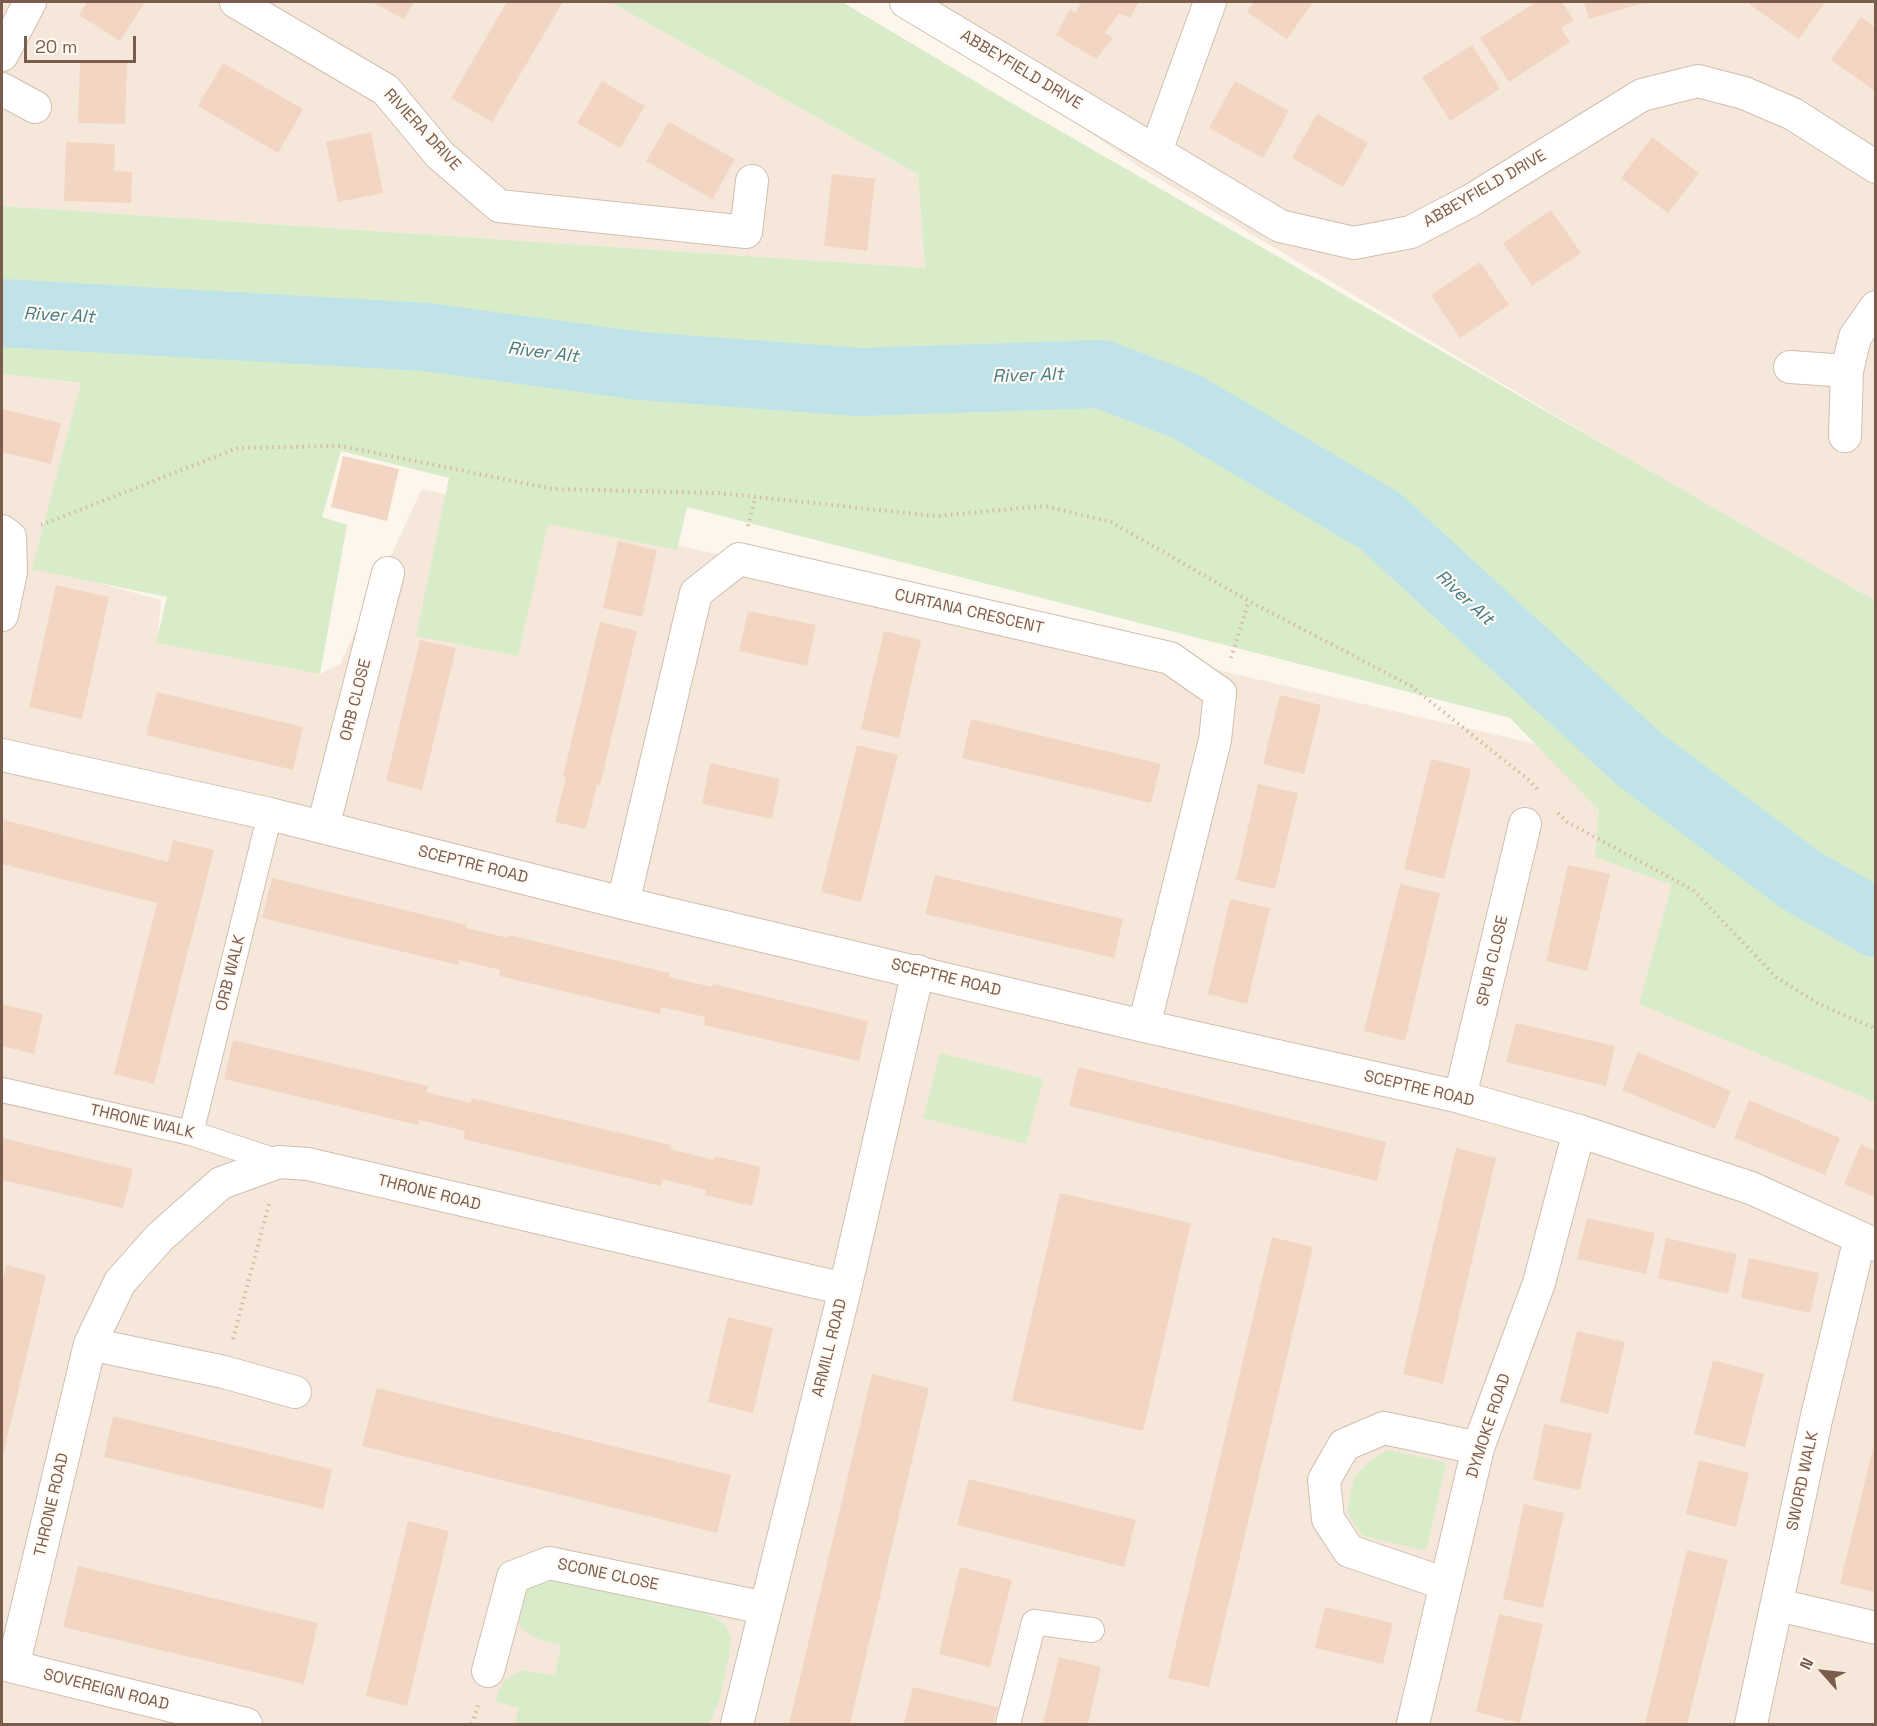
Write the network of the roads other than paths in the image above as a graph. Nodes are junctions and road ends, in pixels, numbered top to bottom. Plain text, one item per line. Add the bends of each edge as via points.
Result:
1 (30, 2) edge
2 (236, 2) edge
3 (906, 2) edge
4 (1210, 2) edge
5 (2, 55) edge
6 (2, 89) edge
7 (35, 107) dead end
8 (1156, 151) junction
9 (1875, 167) edge
10 (752, 181) dead end
11 (1875, 307) edge
12 (1790, 368) dead end
13 (1847, 371) junction
14 (1845, 436) dead end
15 (2, 531) edge
16 (388, 573) dead end
17 (2, 615) edge
18 (2, 755) edge
19 (270, 814) junction
20 (1525, 824) dead end
21 (323, 827) junction
22 (623, 903) junction
23 (918, 970) junction
24 (1144, 1026) junction
25 (2, 1090) edge
26 (1460, 1097) junction
27 (1579, 1131) junction
28 (191, 1133) junction
29 (279, 1162) junction
30 (1868, 1242) edge
31 (845, 1289) junction
32 (90, 1344) junction
33 (295, 1392) dead end
34 (1478, 1448) junction
35 (1446, 1584) junction
36 (1778, 1605) junction
37 (765, 1608) junction
38 (1875, 1628) edge
39 (1092, 1630) dead end
40 (7, 1665) edge
41 (488, 1671) dead end
42 (246, 1725) edge
43 (737, 1725) edge
44 (1008, 1725) edge
45 (1413, 1725) edge
46 (1751, 1725) edge

1 - 5 street
2 - 10 street, RIVIERA DRIVE via 387,90 440,155 499,206 746,232
3 - 8 street, ABBEYFIELD DRIVE
4 - 8 street
6 - 7 street
8 - 9 street, ABBEYFIELD DRIVE via 1280,226 1354,243 1411,232 1470,201 1642,95 1698,81 1744,93 1793,114
11 - 13 street via 1855,337
12 - 13 street
13 - 14 street
15 - 17 street via 10,537 11,572
16 - 21 street, ORB CLOSE
18 - 19 street, SCEPTRE ROAD
19 - 21 street, SCEPTRE ROAD
19 - 28 street, ORB WALK
20 - 26 street, SPUR CLOSE
21 - 22 street, SCEPTRE ROAD
22 - 23 street, SCEPTRE ROAD
22 - 24 street, CURTANA CRESCENT via 696,593 739,559 1170,658 1220,693 1215,740
23 - 24 street, SCEPTRE ROAD
23 - 31 street, ARMILL ROAD
24 - 26 street, SCEPTRE ROAD
25 - 28 street, THRONE WALK
26 - 27 street, SCEPTRE ROAD
27 - 30 street, SCEPTRE ROAD via 1751,1188
27 - 34 street, DYMOKE ROAD via 1539,1283
28 - 29 street, THRONE WALK
29 - 31 street, THRONE ROAD via 308,1164
29 - 32 street, THRONE ROAD via 221,1183 160,1236 120,1282
30 - 36 street, SWORD WALK via 1816,1420
31 - 37 street, ARMILL ROAD
32 - 33 street via 225,1372
32 - 40 street, THRONE ROAD
34 - 35 street, DYMOKE ROAD
34 - 35 street via 1384,1428 1344,1445 1324,1480 1328,1519 1349,1551
35 - 45 street, DYMOKE ROAD
36 - 38 street
36 - 46 street, SWORD WALK
37 - 41 street, SCONE CLOSE via 549,1563 513,1577
37 - 43 street, ARMILL ROAD
39 - 44 street via 1034,1622
40 - 42 street, SOVEREIGN ROAD

